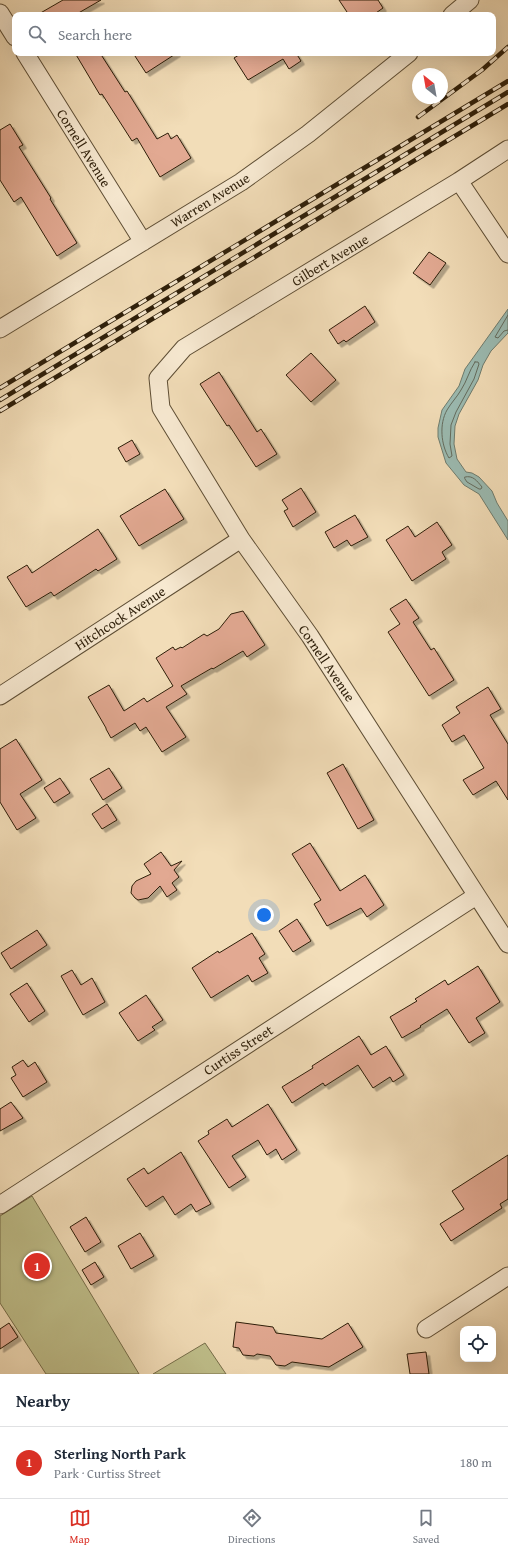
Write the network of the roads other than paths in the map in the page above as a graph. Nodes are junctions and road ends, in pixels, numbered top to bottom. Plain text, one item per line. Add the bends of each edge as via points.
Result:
1 (470, 0) edge
2 (456, 12) edge
3 (0, 13) edge
4 (12, 32) edge
5 (27, 56) edge
6 (404, 56) edge
7 (508, 149) edge
8 (459, 181) junction
9 (143, 242) junction
10 (508, 254) edge
11 (0, 329) edge
12 (158, 378) joint
13 (241, 540) junction
14 (0, 696) edge
15 (476, 896) junction
16 (508, 944) edge
17 (0, 1205) edge
18 (508, 1276) edge
19 (426, 1330) dead end

1 - 2 street
3 - 4 street
5 - 9 street, Cornell Avenue
6 - 9 street, Warren Avenue via 308,134 241,182
7 - 8 street, Gilbert Avenue
8 - 10 street
8 - 12 street, Gilbert Avenue via 184,348
9 - 11 street, Warren Avenue
12 - 13 street, Cornell Avenue via 161,408
13 - 14 street, Hitchcock Avenue
13 - 15 street, Cornell Avenue via 314,642
15 - 16 street, Cornell Avenue
15 - 17 street, Curtiss Street
18 - 19 street

